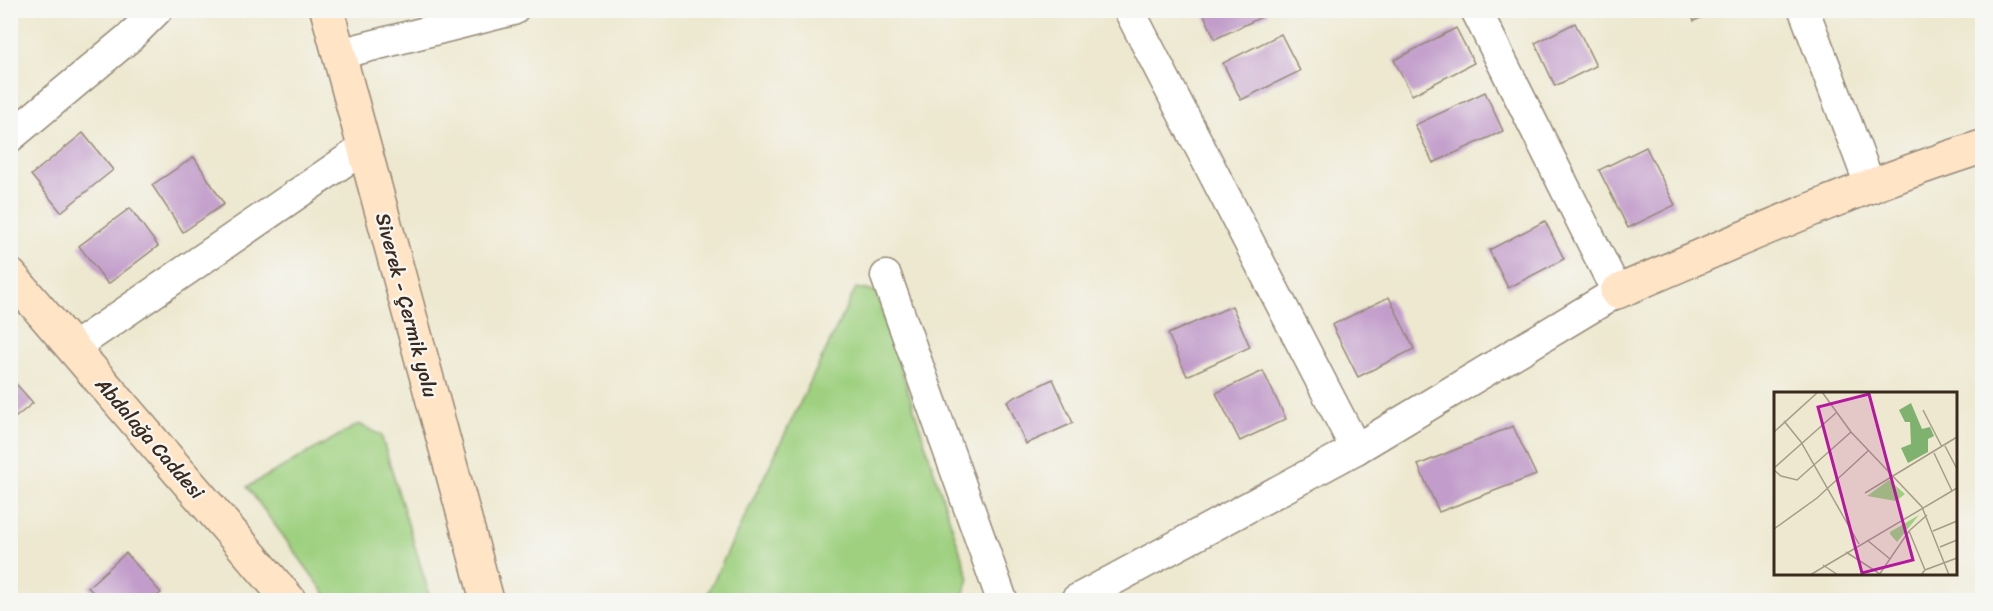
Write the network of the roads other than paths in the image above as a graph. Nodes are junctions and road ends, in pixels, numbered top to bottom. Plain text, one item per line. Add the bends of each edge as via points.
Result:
1 (157, 10) edge
2 (327, 10) edge
3 (513, 10) edge
4 (1130, 10) edge
5 (1476, 10) edge
6 (1804, 10) edge
7 (339, 54) junction
8 (10, 137) edge
9 (1983, 147) edge
10 (364, 148) junction
11 (1871, 188) junction
12 (10, 275) edge
13 (886, 276) dead end
14 (1617, 292) junction
15 (73, 348) junction
16 (1356, 449) junction
17 (289, 600) edge
18 (487, 600) edge
19 (1002, 600) edge
20 (1076, 600) edge

1 - 8 street
2 - 7 street, Siverek - Çermik yolu
3 - 7 street
4 - 16 street
5 - 14 street
6 - 11 street
7 - 10 street, Siverek - Çermik yolu
9 - 11 street
10 - 15 street
10 - 18 street, Siverek - Çermik yolu
11 - 14 street
12 - 15 street, Abdalağa Caddesi
13 - 19 street
14 - 16 street
15 - 17 street, Abdalağa Caddesi
16 - 20 street

